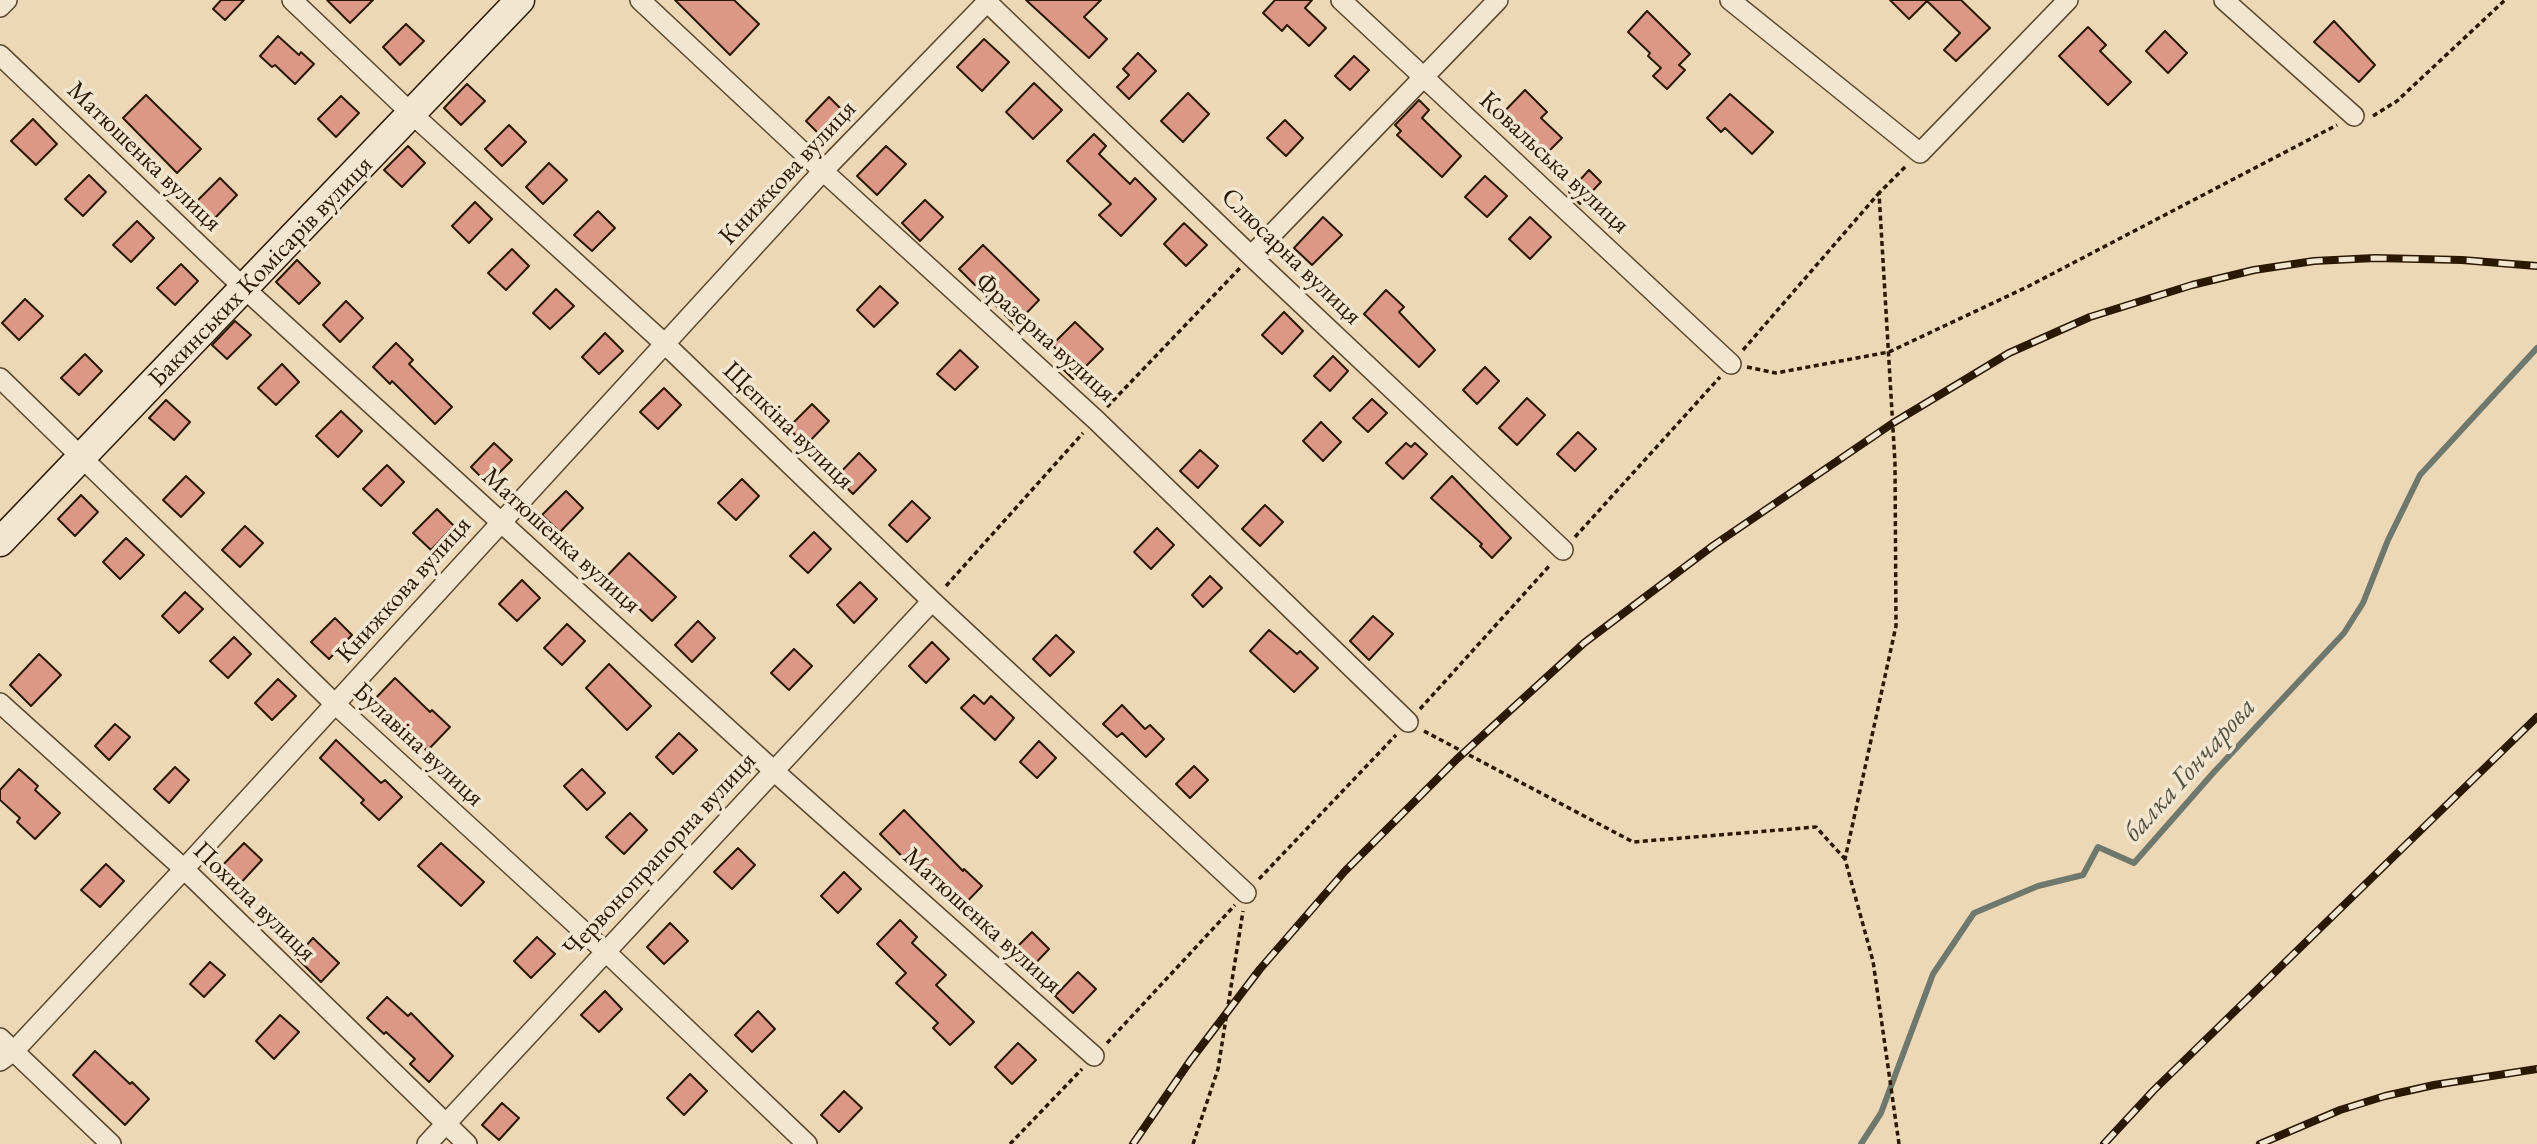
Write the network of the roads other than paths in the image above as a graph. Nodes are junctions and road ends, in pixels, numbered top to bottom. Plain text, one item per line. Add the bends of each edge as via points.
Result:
1 (7, 0) edge
2 (292, 0) edge
3 (520, 0) edge
4 (640, 0) edge
5 (1341, 0) edge
6 (1498, 0) edge
7 (1730, 0) edge
8 (2068, 0) edge
9 (2224, 0) edge
10 (987, 1) edge
11 (0, 7) edge
12 (0, 55) edge
13 (1425, 78) junction
14 (412, 114) junction
15 (2354, 116) road end
16 (823, 171) junction
17 (1251, 257) junction
18 (245, 289) junction
19 (665, 344) junction
20 (1731, 363) road end
21 (0, 378) edge
22 (81, 458) junction
23 (502, 522) junction
24 (0, 542) edge
25 (1563, 550) road end
26 (932, 601) junction
27 (0, 703) edge
28 (335, 704) junction
29 (1408, 722) road end
30 (774, 771) junction
31 (184, 869) junction
32 (1246, 893) road end
33 (606, 952) junction
34 (5, 1050) edge
35 (1094, 1056) road end
36 (445, 1124) junction
37 (111, 1144) edge
38 (426, 1144) edge
39 (467, 1144) edge
40 (807, 1144) edge

1 - 11 street
2 - 14 street, Щепкіна вулиця
3 - 14 street, Бакинських Комісарів вулиця
4 - 16 street, Фразерна вулиця
5 - 13 street, Ковальська вулиця
6 - 13 street
7 - 8 street via 1920,153
9 - 15 street
10 - 16 street, Книжкова вулиця
10 - 17 street, Слюсарна вулиця
12 - 18 street, Матюшенка вулиця
13 - 17 street
13 - 20 street, Ковальська вулиця
14 - 18 street, Бакинських Комісарів вулиця
14 - 19 street, Щепкіна вулиця
16 - 19 street, Книжкова вулиця
16 - 29 street, Фразерна вулиця via 1096,420
17 - 25 street, Слюсарна вулиця
18 - 22 street, Бакинських Комісарів вулиця
18 - 23 street, Матюшенка вулиця
19 - 23 street, Книжкова вулиця
19 - 26 street, Щепкіна вулиця
21 - 22 street, Булавіна вулиця
22 - 24 street, Бакинських Комісарів вулиця
22 - 28 street, Булавіна вулиця
23 - 28 street, Книжкова вулиця
23 - 30 street, Матюшенка вулиця
26 - 30 street, Червонопрапорна вулиця
26 - 32 street, Щепкіна вулиця
27 - 31 street, Похила вулиця
28 - 31 street, Книжкова вулиця
28 - 33 street, Булавіна вулиця
30 - 33 street, Червонопрапорна вулиця
30 - 35 street, Матюшенка вулиця
31 - 34 street, Книжкова вулиця
31 - 36 street, Похила вулиця
33 - 36 street, Червонопрапорна вулиця
33 - 40 street, Булавіна вулиця
34 - 37 street
36 - 38 street, Червонопрапорна вулиця
36 - 39 street, Похила вулиця

